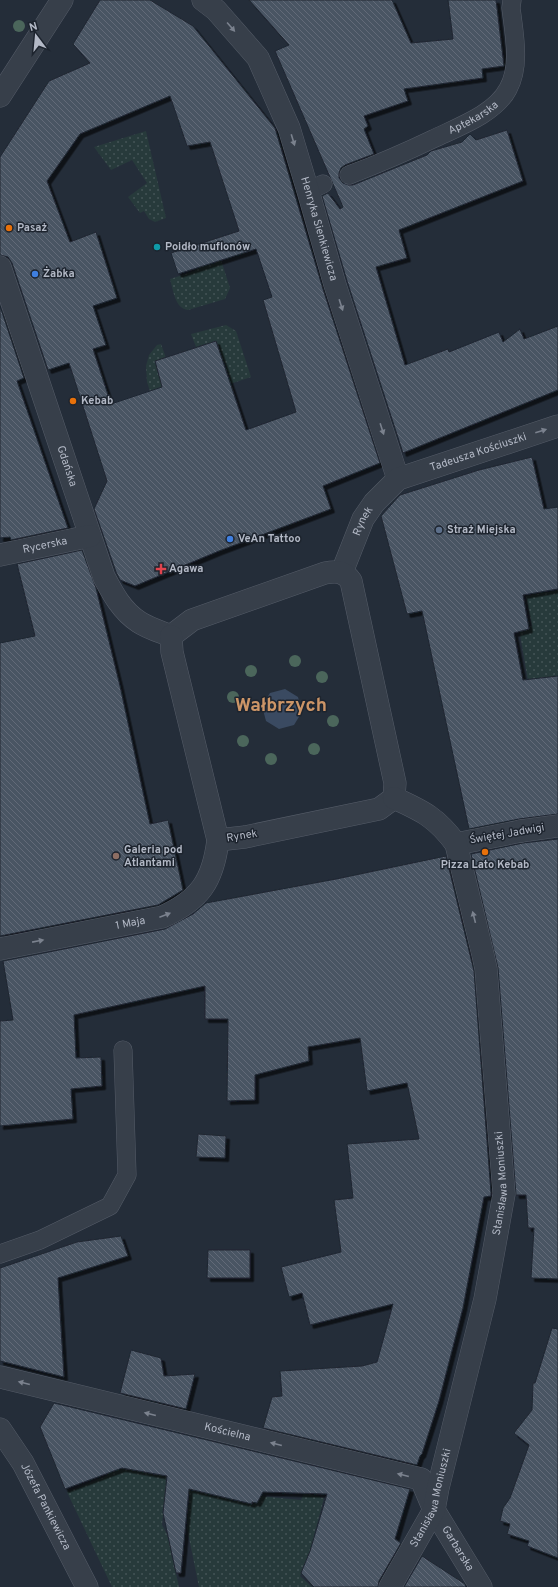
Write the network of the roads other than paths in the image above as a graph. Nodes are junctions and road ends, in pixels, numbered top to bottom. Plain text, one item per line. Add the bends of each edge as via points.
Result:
1 (62, 0) edge
2 (203, 0) edge
3 (512, 0) edge
4 (0, 96) edge
5 (349, 176) dead end
6 (0, 267) edge
7 (558, 426) edge
8 (398, 479) junction
9 (90, 536) junction
10 (0, 554) edge
11 (342, 572) junction
12 (171, 636) junction
13 (394, 798) junction
14 (558, 826) edge
15 (218, 840) junction
16 (456, 844) junction
17 (0, 949) edge
18 (123, 1050) dead end
19 (0, 1254) edge
20 (0, 1377) edge
21 (0, 1429) edge
22 (434, 1510) junction
23 (87, 1587) edge
24 (390, 1587) edge
25 (481, 1587) edge

1 - 4 street
2 -> 8 street, Henryka Sienkiewicza via 216,10 258,58 316,188 335,285
3 - 5 lane, Aptekarska via 517,61 509,89 497,104 472,120 385,162
6 - 9 street, Gdańska
8 -> 7 street, Tadeusza Kościuszki
8 - 11 street, Rynek via 374,503 363,519
9 - 10 street, Rycerska
9 - 12 street, Gdańska via 104,577 126,612 139,623
11 - 12 street via 325,573 192,620
11 - 13 street via 351,581 395,783
12 - 15 street, Rynek via 172,652
13 - 15 street, Rynek via 379,809
13 - 16 street, Stanisława Moniuszki via 434,818
14 - 16 street, Świętej Jadwigi
17 -> 15 street, 1 Maja via 162,917 176,911 192,899 205,884 215,861
22 -> 16 street, Stanisława Moniuszki via 485,1300 504,1194 483,954
18 - 19 lane via 127,1175 110,1206 40,1240
22 -> 20 street, Kościelna via 421,1479
21 - 23 street, Józefa Pankiewicza via 23,1463
22 - 24 street, Stanisława Moniuszki
22 - 25 street, Garbarska

